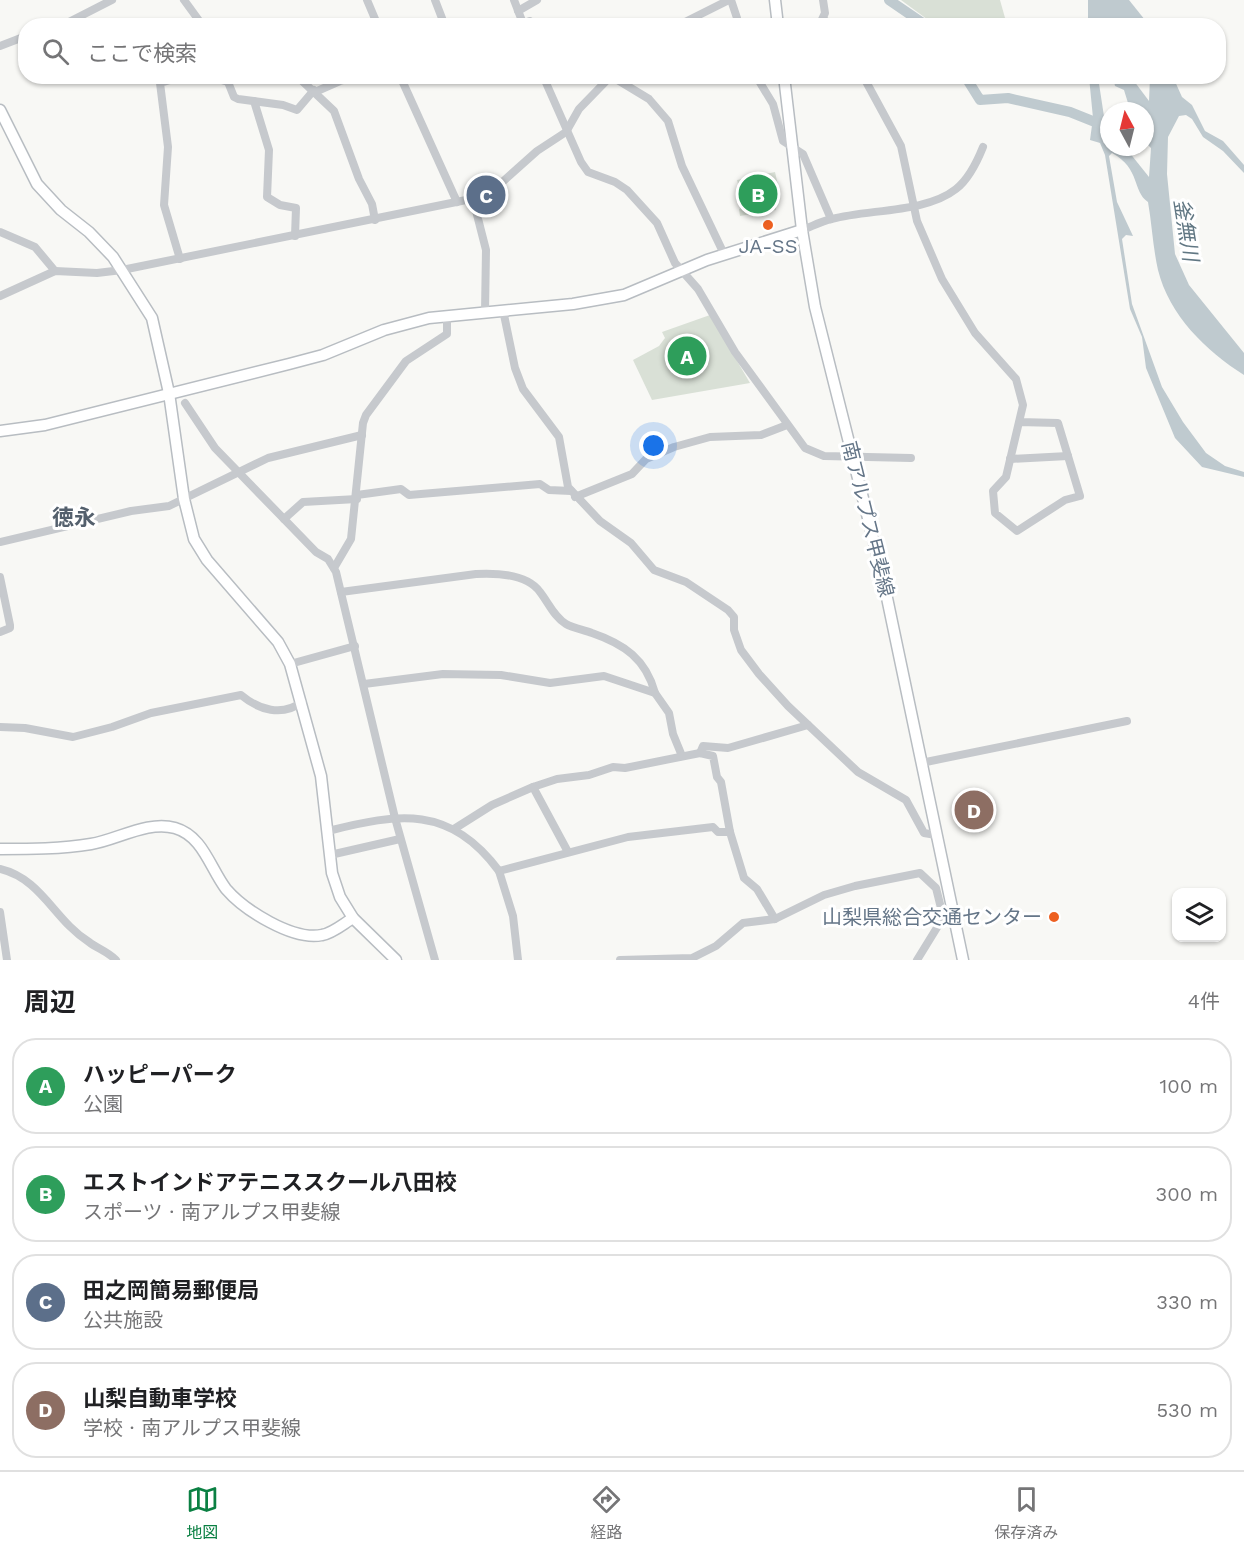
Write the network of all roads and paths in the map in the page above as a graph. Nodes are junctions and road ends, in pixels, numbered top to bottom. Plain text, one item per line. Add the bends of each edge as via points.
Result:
1 (112, 0) edge
2 (184, 0) edge
3 (367, 0) edge
4 (435, 0) edge
5 (514, 0) edge
6 (537, 0) edge
7 (730, 0) edge
8 (775, 0) edge
9 (824, 0) edge
10 (518, 11) junction
11 (77, 18) edge
12 (197, 18) edge
13 (375, 18) edge
14 (442, 18) edge
15 (520, 18) edge
16 (693, 18) edge
17 (737, 18) edge
18 (777, 18) edge
19 (822, 18) edge
20 (18, 39) edge
21 (0, 46) edge
22 (159, 84) edge
23 (229, 84) edge
24 (307, 84) edge
25 (332, 84) edge
26 (404, 84) edge
27 (547, 84) edge
28 (603, 84) edge
29 (624, 84) edge
30 (761, 84) edge
31 (785, 84) edge
32 (867, 84) edge
33 (315, 91) junction
34 (254, 100) junction
35 (0, 110) edge
36 (568, 130) junction
37 (983, 147) dead end
38 (793, 148) junction
39 (473, 199) junction
40 (457, 202) junction
41 (912, 205) junction
42 (831, 219) junction
43 (375, 220) junction
44 (802, 230) junction
45 (0, 232) edge
46 (295, 236) junction
47 (724, 254) junction
48 (180, 259) junction
49 (122, 270) junction
50 (55, 271) junction
51 (682, 271) junction
52 (0, 296) edge
53 (503, 310) junction
54 (485, 312) junction
55 (447, 316) junction
56 (169, 393) junction
57 (185, 403) dead end
58 (1019, 422) junction
59 (787, 425) junction
60 (0, 431) edge
61 (362, 435) junction
62 (1068, 456) junction
63 (853, 458) junction
64 (911, 458) dead end
65 (1010, 459) junction
66 (239, 472) junction
67 (573, 494) junction
68 (357, 497) junction
69 (184, 499) junction
70 (284, 519) junction
71 (0, 542) edge
72 (334, 568) junction
73 (0, 577) edge
74 (341, 592) junction
75 (0, 632) edge
76 (355, 646) junction
77 (290, 664) junction
78 (364, 684) junction
79 (655, 693) junction
80 (302, 702) junction
81 (1127, 721) dead end
82 (808, 725) junction
83 (0, 727) edge
84 (700, 753) junction
85 (682, 756) junction
86 (921, 763) junction
87 (533, 787) junction
88 (395, 818) junction
89 (454, 828) junction
90 (328, 831) junction
91 (730, 832) junction
92 (936, 835) junction
93 (400, 839) junction
94 (0, 849) edge
95 (568, 852) junction
96 (330, 855) junction
97 (0, 869) edge
98 (499, 871) junction
99 (947, 883) junction
100 (936, 888) junction
101 (951, 904) junction
102 (0, 912) edge
103 (944, 916) junction
104 (353, 918) junction
105 (775, 919) junction
106 (2, 933) edge
107 (7, 960) edge
108 (116, 960) edge
109 (396, 960) edge
110 (435, 960) edge
111 (518, 960) edge
112 (620, 960) edge
113 (917, 960) edge
114 (963, 960) edge

1 - 11 street
2 - 12 street
3 - 13 street
4 - 14 street
5 - 10 street
6 - 10 street
7 - 16 street
7 - 17 street
8 - 18 street
9 - 19 street
10 - 15 street
20 - 21 street
22 - 48 street via 168,147 164,205
23 - 34 street via 237,99
24 - 33 street
25 - 33 street
26 - 40 street
27 - 36 street
28 - 36 street via 579,109
29 - 47 street via 660,109
30 - 38 street via 773,105 783,141
31 - 38 street, 南アルプス甲斐線
32 - 41 street via 904,154
33 - 34 street via 297,110
33 - 43 street via 334,111
34 - 46 street via 269,150 267,197 296,208
35 - 49 street via 37,183 103,246
36 - 39 street via 537,151 500,185
36 - 51 street via 588,171 615,182 639,200 657,223
37 - 41 street via 976,165 958,188 935,200
38 - 42 street via 803,154
38 - 44 street, 南アルプス甲斐線
39 - 40 street
39 - 54 street via 486,250
40 - 43 street
41 - 42 street
41 - 58 street via 927,249 961,313 1016,379 1023,405
42 - 44 street
43 - 46 street
44 - 47 street
44 - 63 street, 南アルプス甲斐線 via 817,318
45 - 50 street via 35,247
46 - 48 street
47 - 51 street
48 - 49 street
49 - 50 street
49 - 56 street via 152,318
50 - 52 street
51 - 53 street via 616,296
51 - 59 street via 698,289 735,352
53 - 54 street
53 - 67 street via 515,368 523,389 556,430
54 - 55 street
55 - 56 street via 384,330 323,355
55 - 61 street via 447,334 406,361 366,415
56 - 60 street via 45,425
56 - 69 street
57 - 66 street via 216,448
58 - 62 street via 1058,423
58 - 65 street
59 - 63 street via 813,453
59 - 67 street via 761,435 711,437 674,447 646,459 632,474
61 - 66 street via 268,458
61 - 68 street
62 - 65 street
62 - 65 street via 1080,496 1065,500 1017,531 994,510 993,491 1006,477
63 - 64 street
63 - 86 street, 南アルプス甲斐線 via 882,574
66 - 69 street
66 - 70 street
67 - 68 street via 540,484 409,495 401,489
67 - 82 street via 600,521 631,543 654,570 686,582 728,610 734,617 741,650
68 - 70 street via 303,502
68 - 72 street via 351,539
69 - 71 street via 169,506 130,511
69 - 77 street via 200,549 278,642
70 - 72 street
72 - 74 street
73 - 75 street via 10,628
74 - 76 street
74 - 79 street via 476,574 495,573 521,580 538,589 566,624 619,643 634,654 648,672
76 - 77 street
76 - 78 street
77 - 80 street
78 - 79 street via 443,674 501,675 550,683 604,676
78 - 88 street
79 - 85 street via 669,712
80 - 83 street via 286,709 263,710 241,695 152,713 73,737
80 - 90 street via 321,776
81 - 86 street
82 - 84 street via 728,748 703,746
82 - 92 street via 858,772 906,800 924,833
84 - 85 street
84 - 91 street via 712,756
85 - 87 street via 613,767
86 - 92 street, 南アルプス甲斐線
87 - 89 street
87 - 95 street
88 - 89 street via 425,820
88 - 90 street
88 - 93 street
89 - 98 street via 472,840
90 - 96 street
91 - 95 street via 718,832 714,827 650,834
91 - 105 street via 744,878 757,889
92 - 99 street, 南アルプス甲斐線
93 - 96 street
93 - 110 street
94 - 104 street via 91,844 165,826 176,828 193,838 226,888 243,906 267,920 309,936 330,933
95 - 98 street
96 - 104 street via 340,897
97 - 108 street via 25,877 88,942 108,951
98 - 111 street via 513,916
99 - 100 street
99 - 101 street, 南アルプス甲斐線
100 - 103 street
100 - 105 street via 920,873 824,895
101 - 103 street
101 - 114 street, 南アルプス甲斐線
102 - 106 street
103 - 113 street
104 - 109 street
105 - 112 street via 743,923 708,951 692,958
106 - 107 street

